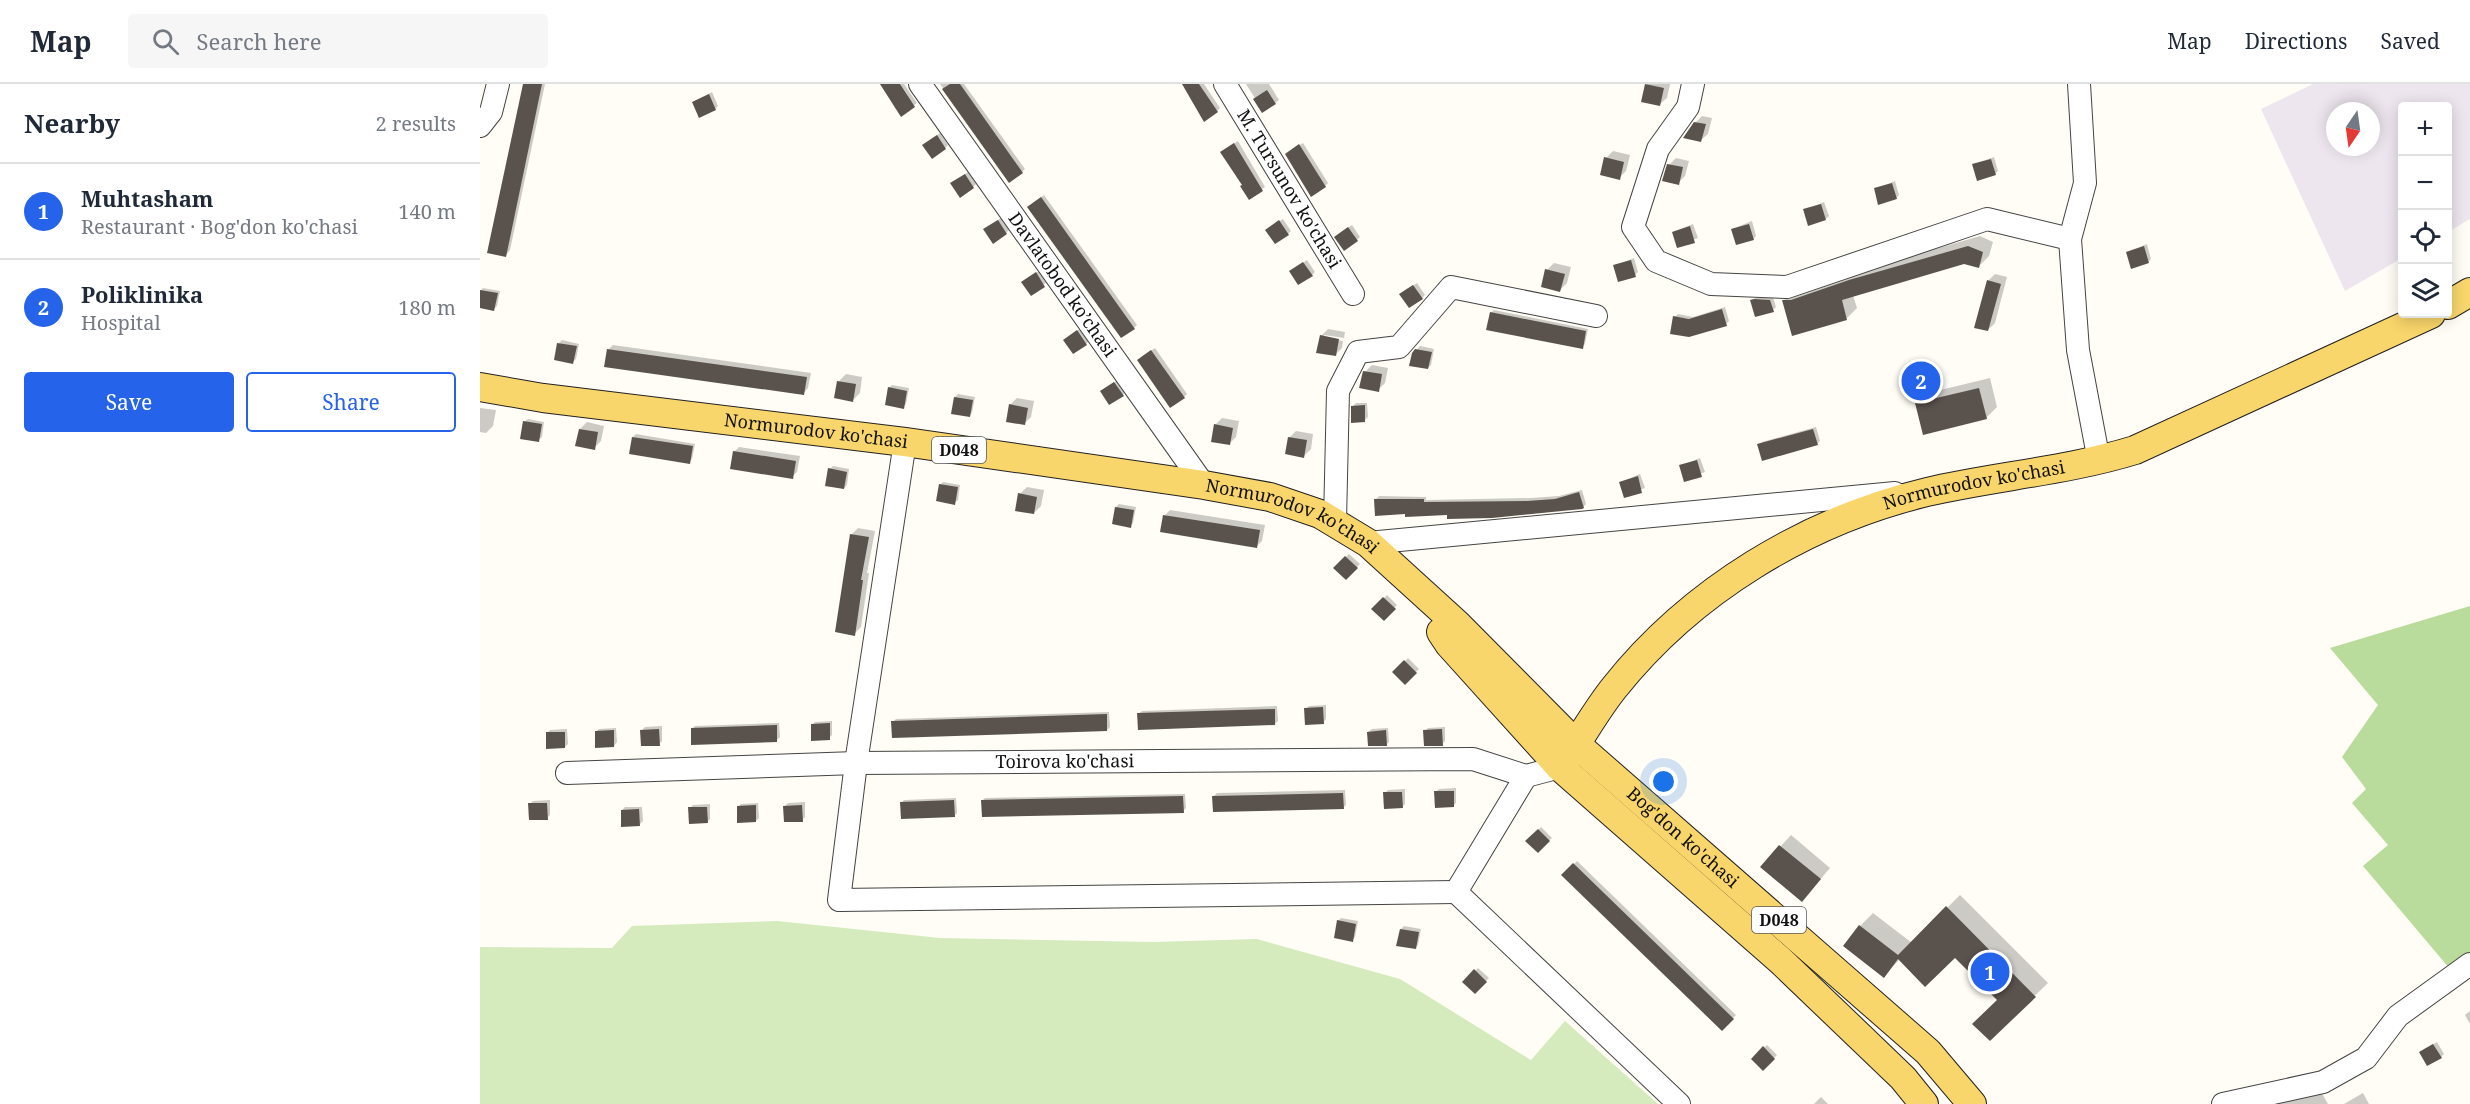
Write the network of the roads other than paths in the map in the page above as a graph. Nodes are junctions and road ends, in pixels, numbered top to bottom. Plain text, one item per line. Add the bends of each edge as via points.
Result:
1 (498, 84) edge
2 (920, 84) edge
3 (1225, 84) edge
4 (1694, 84) edge
5 (2079, 84) edge
6 (480, 126) edge
7 (2070, 239) junction
8 (2470, 292) edge
9 (1353, 294) dead end
10 (2452, 303) edge
11 (1596, 316) dead end
12 (2422, 318) edge
13 (480, 387) edge
14 (905, 442) junction
15 (2099, 461) junction
16 (1204, 485) junction
17 (1949, 488) junction
18 (1335, 521) junction
19 (1368, 543) junction
20 (1568, 756) junction
21 (856, 763) junction
22 (567, 773) dead end
23 (1527, 776) junction
24 (1456, 892) junction
25 (2470, 964) edge
26 (1928, 1052) junction
27 (1903, 1078) junction
28 (1679, 1104) edge
29 (1924, 1104) edge
30 (1972, 1104) edge
31 (2223, 1104) edge

1 - 6 street via 492,112
2 - 16 street, Davlatobod ko’chasi
3 - 9 street, M. Tursunov ko'chasi
4 - 7 street via 1688,107 1658,149 1633,227 1656,261 1667,266 1711,284 1787,287 1987,219
5 - 7 street via 2085,183
7 - 15 street via 2078,350
8 - 10 main road
11 - 18 street via 1451,287 1399,347 1358,352 1338,391
12 - 15 main road, Normurodov ko'chasi via 2135,450
13 - 14 main road, Normurodov ko'chasi / D048
14 - 16 main road, Normurodov ko'chasi / D048
14 - 21 street
15 - 17 main road, Normurodov ko'chasi
16 - 18 main road, Normurodov ko'chasi / D048 via 1287,501
17 - 19 street
17 - 20 main road, Normurodov ko'chasi via 1893,502 1831,525 1767,557 1705,597 1618,683
18 - 19 main road, Normurodov ko'chasi / D048
19 - 20 main road, Normurodov ko'chasi / D048 via 1413,584 1449,644
20 - 23 street
20 - 26 main road, Bog'don ko'chasi / D048
20 - 27 main road, Bog'don ko'chasi / D048
21 - 22 street, Toirova ko'chasi
21 - 23 street, Toirova ko'chasi via 1473,759
21 - 24 street via 839,900
23 - 24 street
24 - 28 street
25 - 31 street via 2398,1016 2366,1058 2331,1078
26 - 27 main road via 1932,1068 1928,1076 1911,1082
26 - 30 main road, Bog'don ko'chasi / D048
27 - 29 main road, Bog'don ko'chasi / D048

